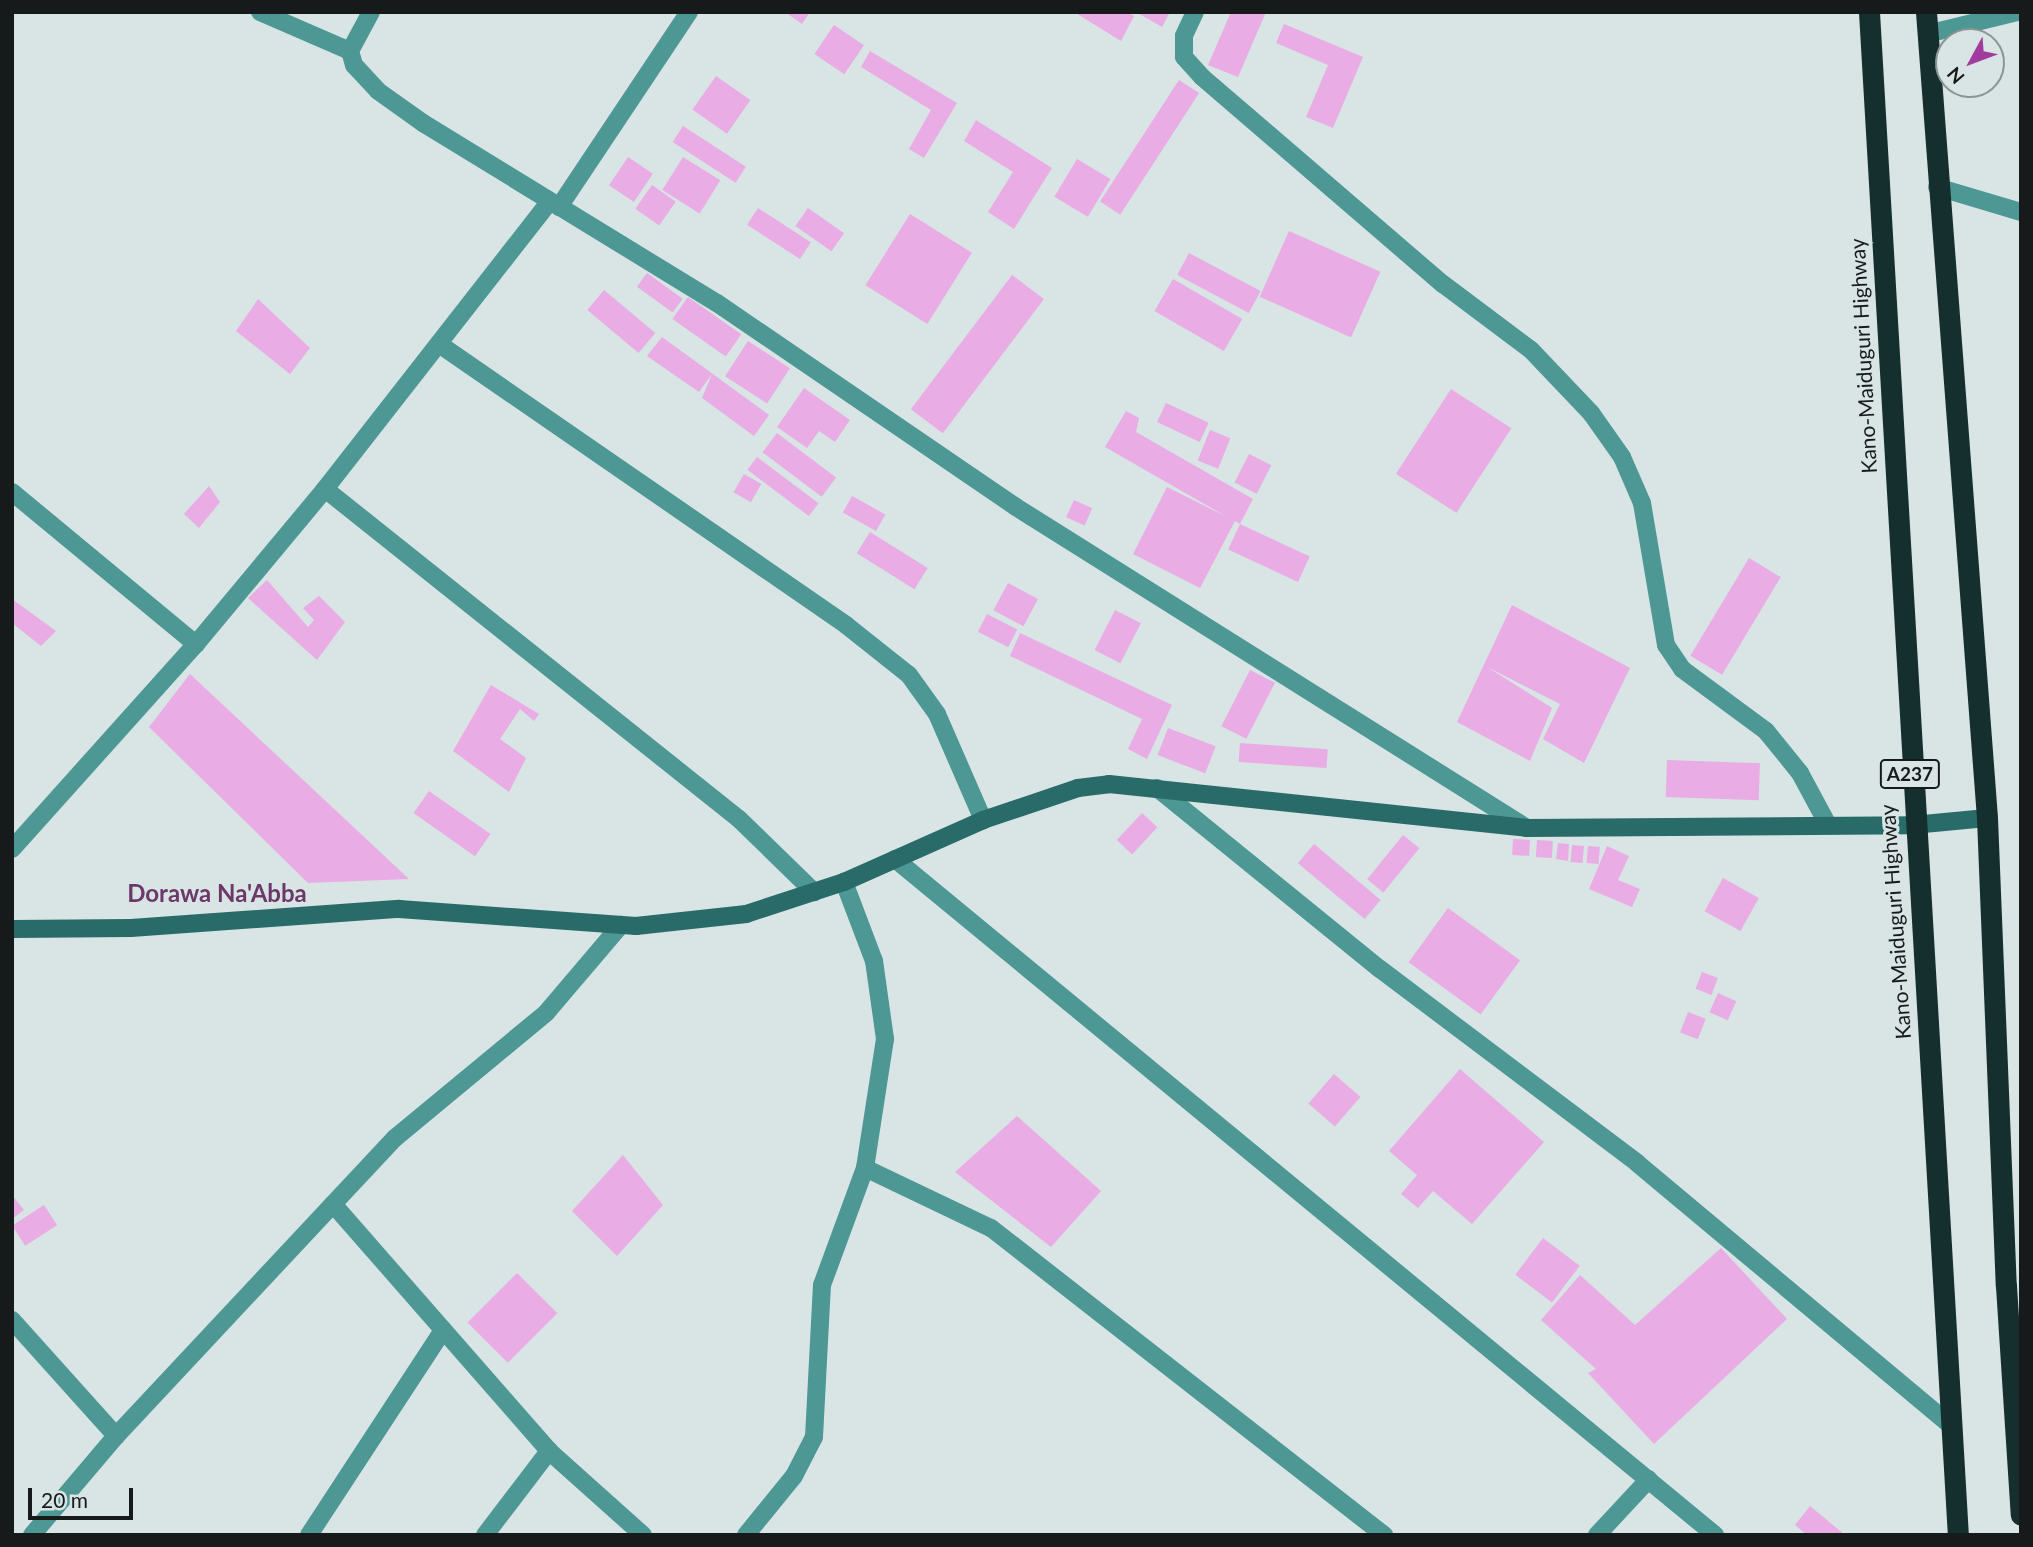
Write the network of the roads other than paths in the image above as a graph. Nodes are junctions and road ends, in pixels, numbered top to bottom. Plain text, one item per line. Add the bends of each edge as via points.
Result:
1 (260, 12) edge
2 (371, 12) edge
3 (689, 12) edge
4 (1195, 12) edge
5 (1869, 12) edge
6 (1926, 12) edge
7 (2017, 12) edge
8 (1927, 34) junction
9 (350, 51) junction
10 (1937, 187) junction
11 (554, 204) junction
12 (2021, 212) edge
13 (439, 344) junction
14 (324, 489) junction
15 (12, 492) edge
16 (196, 644) junction
17 (1157, 788) junction
18 (1987, 818) junction
19 (983, 820) junction
20 (1828, 825) junction
21 (1913, 825) junction
22 (1527, 828) junction
23 (12, 849) edge
24 (895, 859) junction
25 (844, 882) junction
26 (814, 892) junction
27 (621, 925) junction
28 (12, 929) edge
29 (865, 1168) junction
30 (333, 1204) junction
31 (12, 1320) edge
32 (443, 1330) junction
33 (1951, 1426) junction
34 (116, 1436) junction
35 (548, 1451) junction
36 (1649, 1479) junction
37 (2021, 1515) edge
38 (32, 1535) edge
39 (309, 1535) edge
40 (485, 1535) edge
41 (643, 1535) edge
42 (746, 1535) edge
43 (1384, 1535) edge
44 (1597, 1535) edge
45 (1715, 1535) edge
46 (1958, 1535) edge

1 - 9 street
2 - 9 street
3 - 11 street
4 - 20 street via 1184,36 1184,57 1202,77 1443,284 1531,350 1591,413 1622,457 1642,503 1666,645 1682,669 1766,731 1800,773
5 - 21 highway, Kano-Maiduguri Highway / A237
6 - 8 highway
7 - 8 street
8 - 10 highway
9 - 11 street via 354,65 378,91
10 - 12 street
10 - 18 highway
11 - 13 street
11 - 22 street via 717,303 1016,507
13 - 14 street
13 - 19 street via 846,625 909,675 937,714
14 - 16 street
14 - 26 street via 739,819
15 - 16 street
16 - 23 street
17 - 19 main road via 1109,784 1078,788
17 - 22 main road
17 - 33 street via 1380,969 1637,1163
18 - 21 main road
18 - 37 highway via 2006,1286
19 - 24 main road
20 - 21 main road
20 - 22 main road
21 - 33 highway, Kano-Maiduguri Highway / A237
24 - 25 main road
24 - 36 street via 1010,950 1435,1308
25 - 26 main road
25 - 29 street via 874,961 885,1040
26 - 27 main road via 746,915
27 - 28 main road via 399,909 131,928
27 - 30 street via 546,1013 396,1138
29 - 42 street via 822,1285 814,1437 794,1476
29 - 43 street via 991,1228
30 - 32 street
30 - 34 street
31 - 34 street
32 - 35 street
32 - 39 street
33 - 46 highway, Kano-Maiduguri Highway / A237
34 - 38 street
35 - 40 street
35 - 41 street
36 - 44 street
36 - 45 street

